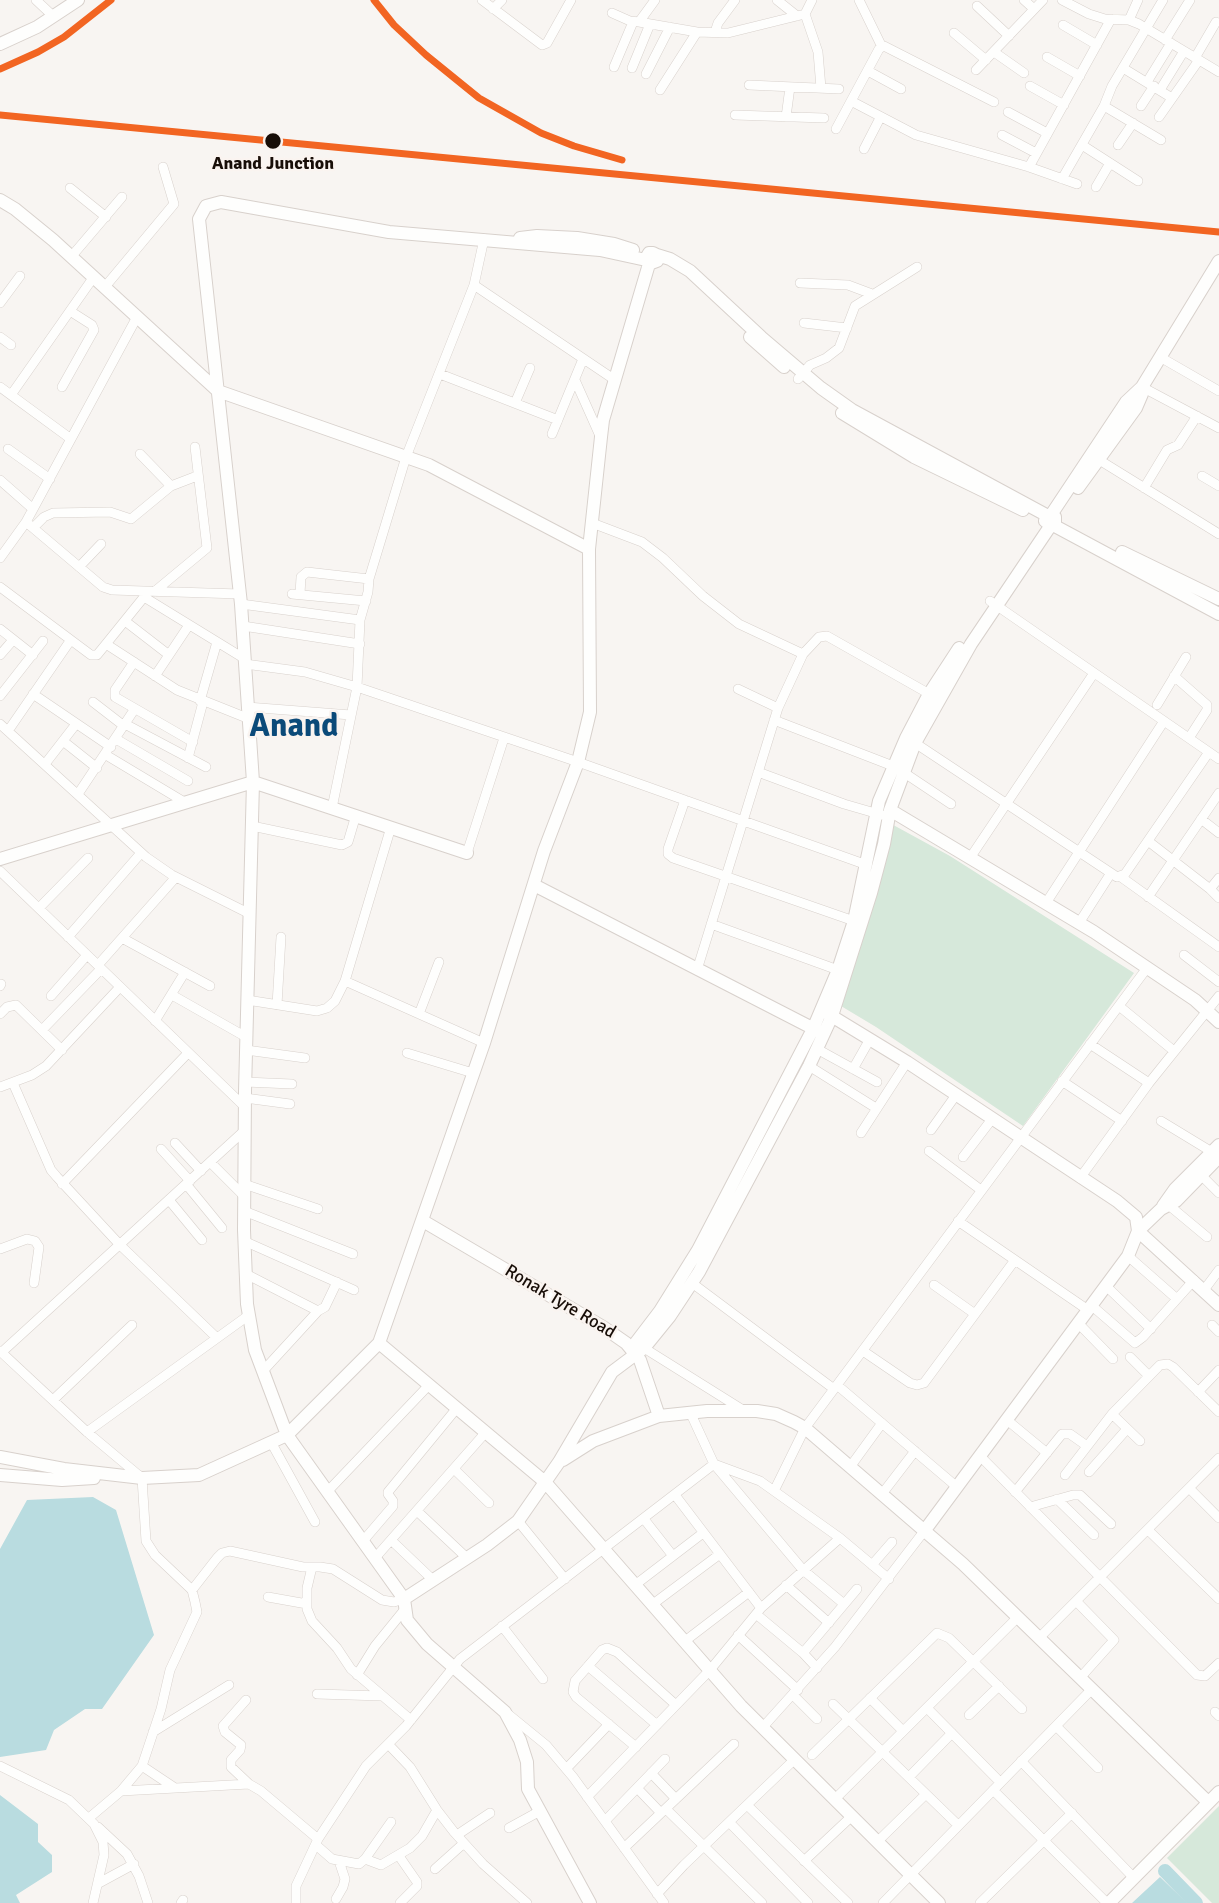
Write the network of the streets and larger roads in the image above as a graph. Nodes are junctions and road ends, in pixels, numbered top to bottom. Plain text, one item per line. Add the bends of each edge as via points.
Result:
1 (36, 0) edge
2 (78, 0) edge
3 (482, 0) edge
4 (502, 0) edge
5 (571, 0) edge
6 (735, 0) edge
7 (812, 0) edge
8 (859, 0) edge
9 (1024, 0) edge
10 (1043, 0) edge
11 (1062, 0) edge
12 (1138, 0) edge
13 (1163, 0) edge
14 (1190, 0) edge
15 (781, 1) edge
16 (650, 2) edge
17 (977, 6) dead end
18 (494, 9) junction
19 (1034, 9) junction
20 (612, 13) dead end
21 (801, 15) junction
22 (53, 16) junction
23 (1111, 19) junction
24 (1129, 20) junction
25 (636, 22) junction
26 (1216, 22) dead end
27 (650, 24) junction
28 (1063, 25) dead end
29 (670, 27) junction
30 (1148, 29) junction
31 (697, 32) junction
32 (716, 33) junction
33 (954, 33) dead end
34 (1009, 36) junction
35 (1168, 42) junction
36 (0, 44) edge
37 (1097, 45) junction
38 (881, 47) junction
39 (1184, 51) junction
40 (994, 52) junction
41 (1046, 57) dead end
42 (1197, 59) junction
43 (986, 60) junction
44 (614, 67) dead end
45 (632, 68) dead end
46 (1124, 68) junction
47 (976, 70) dead end
48 (868, 71) junction
49 (1219, 72) edge
50 (1024, 73) dead end
51 (646, 74) dead end
52 (1080, 76) junction
53 (749, 85) dead end
54 (1030, 86) dead end
55 (1154, 86) junction
56 (790, 87) junction
57 (821, 88) junction
58 (839, 89) dead end
59 (901, 89) dead end
60 (660, 90) dead end
61 (1172, 98) junction
62 (852, 101) junction
63 (994, 102) dead end
64 (1064, 104) junction
65 (1104, 106) junction
66 (1141, 106) dead end
67 (1008, 112) dead end
68 (735, 115) dead end
69 (786, 117) junction
70 (1159, 117) dead end
71 (824, 118) dead end
72 (880, 118) junction
73 (1133, 123) junction
74 (836, 129) dead end
75 (1047, 133) junction
76 (1002, 135) dead end
77 (1161, 140) dead end
78 (1082, 145) junction
79 (1118, 145) dead end
80 (864, 149) dead end
81 (1036, 153) junction
82 (1110, 163) junction
83 (163, 167) dead end
84 (1029, 167) junction
85 (1062, 178) junction
86 (1138, 181) dead end
87 (1077, 184) dead end
88 (1096, 187) dead end
89 (70, 188) dead end
90 (122, 197) dead end
91 (0, 200) edge
92 (106, 217) junction
93 (490, 240) junction
94 (71, 257) junction
95 (651, 259) junction
96 (1219, 261) edge
97 (918, 267) dead end
98 (20, 276) dead end
99 (93, 278) junction
100 (800, 283) dead end
101 (474, 285) junction
102 (104, 288) junction
103 (872, 295) junction
104 (0, 303) edge
105 (70, 311) junction
106 (136, 317) junction
107 (804, 323) dead end
108 (847, 328) junction
109 (0, 337) edge
110 (11, 345) dead end
111 (1160, 357) junction
112 (583, 359) junction
113 (530, 368) dead end
114 (440, 374) junction
115 (800, 376) junction
116 (575, 380) junction
117 (615, 380) junction
118 (0, 387) edge
119 (62, 387) dead end
120 (1142, 387) junction
121 (218, 391) junction
122 (1219, 391) edge
123 (11, 396) junction
124 (515, 403) junction
125 (1197, 416) junction
126 (558, 420) junction
127 (1219, 428) edge
128 (552, 434) dead end
129 (601, 437) junction
130 (71, 439) junction
131 (195, 447) dead end
132 (8, 449) dead end
133 (140, 454) dead end
134 (406, 457) junction
135 (1096, 458) junction
136 (197, 476) junction
137 (1202, 476) dead end
138 (50, 479) junction
139 (0, 480) edge
140 (171, 486) junction
141 (1219, 486) edge
142 (1144, 488) junction
143 (33, 509) junction
144 (1051, 520) junction
145 (592, 523) junction
146 (29, 525) junction
147 (1219, 534) edge
148 (0, 539) edge
149 (101, 544) dead end
150 (9, 546) junction
151 (589, 549) junction
152 (0, 558) edge
153 (79, 567) junction
154 (369, 579) junction
155 (0, 587) edge
156 (149, 594) junction
157 (241, 599) junction
158 (366, 601) junction
159 (1216, 602) edge
160 (993, 604) junction
161 (360, 620) junction
162 (125, 621) junction
163 (189, 625) junction
164 (243, 626) junction
165 (0, 629) edge
166 (13, 640) junction
167 (43, 641) dead end
168 (70, 641) junction
169 (217, 642) junction
170 (106, 644) junction
171 (360, 644) junction
172 (803, 654) junction
173 (0, 655) edge
174 (33, 655) junction
175 (169, 655) junction
176 (1186, 657) dead end
177 (134, 662) junction
178 (245, 662) junction
179 (1094, 673) junction
180 (155, 676) junction
181 (1174, 676) junction
182 (358, 687) junction
183 (738, 689) dead end
184 (33, 694) junction
185 (0, 696) edge
186 (934, 696) junction
187 (202, 701) junction
188 (93, 702) dead end
189 (1157, 705) dead end
190 (778, 708) junction
191 (134, 710) junction
192 (247, 712) junction
193 (351, 716) junction
194 (774, 720) junction
195 (1164, 721) junction
196 (0, 724) edge
197 (76, 724) junction
198 (124, 725) junction
199 (8, 731) junction
200 (504, 738) junction
201 (1189, 738) junction
202 (63, 741) junction
203 (192, 743) junction
204 (915, 743) junction
205 (111, 747) junction
206 (1215, 753) edge
207 (188, 758) junction
208 (578, 762) junction
209 (44, 764) junction
210 (205, 767) dead end
211 (97, 768) junction
212 (898, 769) junction
213 (758, 772) junction
214 (188, 781) dead end
215 (253, 782) junction
216 (1219, 793) edge
217 (78, 794) junction
218 (685, 800) junction
219 (186, 803) junction
220 (1006, 803) junction
221 (951, 804) dead end
222 (332, 808) junction
223 (876, 813) junction
224 (890, 814) junction
225 (356, 816) junction
226 (1201, 819) junction
227 (744, 822) junction
228 (112, 825) junction
229 (252, 826) junction
230 (391, 827) junction
231 (1219, 833) edge
232 (1148, 841) junction
233 (1079, 852) junction
234 (141, 853) junction
235 (467, 853) joint
236 (88, 858) dead end
237 (970, 858) junction
238 (0, 859) edge
239 (1172, 861) junction
240 (867, 865) junction
241 (0, 871) edge
242 (1111, 873) junction
243 (176, 877) junction
244 (727, 877) junction
245 (1121, 877) junction
246 (1219, 878) edge
247 (534, 885) junction
248 (1210, 889) junction
249 (1148, 897) junction
250 (1219, 898) edge
251 (1046, 904) junction
252 (39, 908) junction
253 (250, 914) junction
254 (854, 921) junction
255 (1079, 923) junction
256 (710, 924) junction
257 (68, 937) junction
258 (281, 937) dead end
259 (122, 938) junction
260 (1219, 947) edge
261 (87, 955) junction
262 (1184, 955) dead end
263 (439, 962) dead end
264 (99, 967) junction
265 (1147, 968) junction
266 (697, 970) junction
267 (838, 970) junction
268 (185, 972) junction
269 (345, 981) junction
270 (1219, 982) edge
271 (210, 986) dead end
272 (120, 987) junction
273 (172, 995) junction
274 (51, 996) dead end
275 (1219, 996) edge
276 (247, 1000) junction
277 (277, 1004) junction
278 (1119, 1006) junction
279 (1206, 1010) junction
280 (827, 1013) junction
281 (0, 1014) edge
282 (419, 1014) junction
283 (155, 1021) junction
284 (1219, 1022) edge
285 (42, 1030) junction
286 (819, 1031) junction
287 (246, 1037) junction
288 (870, 1040) junction
289 (484, 1042) junction
290 (1090, 1044) junction
291 (817, 1049) junction
292 (62, 1050) junction
293 (246, 1050) junction
294 (1174, 1051) junction
295 (188, 1053) junction
296 (407, 1053) dead end
297 (305, 1058) dead end
298 (907, 1062) junction
299 (809, 1066) junction
300 (853, 1069) junction
301 (473, 1073) junction
302 (1062, 1081) junction
303 (245, 1082) junction
304 (877, 1082) dead end
305 (13, 1083) junction
306 (1149, 1083) junction
307 (292, 1084) dead end
308 (0, 1087) edge
309 (956, 1095) junction
310 (245, 1103) junction
311 (290, 1104) dead end
312 (876, 1108) junction
313 (992, 1119) junction
314 (1122, 1121) junction
315 (1161, 1121) dead end
316 (931, 1130) dead end
317 (244, 1131) junction
318 (861, 1133) dead end
319 (1020, 1138) junction
320 (175, 1143) dead end
321 (161, 1149) dead end
322 (929, 1151) dead end
323 (1217, 1152) edge
324 (963, 1157) dead end
325 (210, 1162) junction
326 (201, 1171) junction
327 (1201, 1175) junction
328 (1080, 1178) junction
329 (188, 1183) junction
330 (62, 1184) junction
331 (244, 1190) junction
332 (981, 1190) junction
333 (1219, 1193) edge
334 (169, 1200) junction
335 (1165, 1205) junction
336 (317, 1209) dead end
337 (244, 1211) junction
338 (958, 1221) junction
339 (423, 1222) junction
340 (222, 1228) dead end
341 (1138, 1231) junction
342 (1206, 1237) dead end
343 (202, 1240) dead end
344 (244, 1241) junction
345 (120, 1245) junction
346 (0, 1249) edge
347 (352, 1254) dead end
348 (1128, 1256) junction
349 (1015, 1260) junction
350 (1219, 1270) edge
351 (246, 1274) junction
352 (1194, 1280) junction
353 (337, 1282) junction
354 (34, 1283) dead end
355 (692, 1283) junction
356 (934, 1284) dead end
357 (1106, 1286) junction
358 (354, 1290) dead end
359 (1204, 1290) junction
360 (1177, 1299) junction
361 (1219, 1305) edge
362 (1090, 1308) junction
363 (318, 1311) junction
364 (975, 1314) junction
365 (249, 1315) junction
366 (1078, 1323) junction
367 (132, 1325) dead end
368 (1151, 1329) junction
369 (217, 1338) junction
370 (379, 1343) junction
371 (637, 1350) junction
372 (863, 1351) junction
373 (1, 1352) edge
374 (1130, 1357) dead end
375 (1113, 1359) dead end
376 (1219, 1370) edge
377 (263, 1371) junction
378 (1148, 1375) junction
379 (429, 1385) junction
380 (836, 1387) junction
381 (1198, 1392) junction
382 (53, 1400) junction
383 (457, 1408) junction
384 (744, 1411) junction
385 (691, 1412) junction
386 (1219, 1412) edge
387 (1112, 1414) junction
388 (659, 1416) junction
389 (1006, 1420) junction
390 (882, 1423) junction
391 (805, 1429) junction
392 (1127, 1429) junction
393 (87, 1432) junction
394 (486, 1432) junction
395 (287, 1435) junction
396 (1140, 1441) dead end
397 (271, 1442) junction
398 (1087, 1446) junction
399 (915, 1451) junction
400 (1047, 1453) junction
401 (980, 1456) junction
402 (0, 1457) edge
403 (1218, 1461) edge
404 (559, 1462) junction
405 (714, 1464) junction
406 (850, 1467) junction
407 (454, 1469) junction
408 (1089, 1472) dead end
409 (0, 1475) edge
410 (1065, 1475) dead end
411 (118, 1476) junction
412 (142, 1478) junction
413 (545, 1482) junction
414 (957, 1487) junction
415 (1189, 1488) junction
416 (774, 1491) junction
417 (327, 1492) junction
418 (1016, 1492) junction
419 (882, 1494) junction
420 (675, 1495) junction
421 (1057, 1499) junction
422 (489, 1503) dead end
423 (1030, 1507) junction
424 (417, 1511) junction
425 (1219, 1518) edge
426 (644, 1519) junction
427 (518, 1521) junction
428 (315, 1522) dead end
429 (1111, 1524) dead end
430 (925, 1530) junction
431 (1148, 1530) junction
432 (703, 1533) junction
433 (1094, 1535) dead end
434 (840, 1538) junction
435 (391, 1540) junction
436 (363, 1541) junction
437 (892, 1542) dead end
438 (605, 1549) junction
439 (720, 1554) junction
440 (673, 1556) junction
441 (375, 1558) junction
442 (467, 1558) junction
443 (872, 1565) junction
444 (312, 1567) junction
445 (803, 1570) junction
446 (1100, 1577) junction
447 (565, 1579) junction
448 (889, 1579) junction
449 (433, 1580) junction
450 (635, 1585) junction
451 (786, 1586) junction
452 (857, 1588) dead end
453 (192, 1590) junction
454 (749, 1592) junction
455 (268, 1597) dead end
456 (1219, 1599) edge
457 (1076, 1601) junction
458 (307, 1604) junction
459 (405, 1604) junction
460 (653, 1604) junction
461 (844, 1604) junction
462 (759, 1611) junction
463 (1018, 1617) junction
464 (829, 1623) junction
465 (502, 1626) junction
466 (738, 1635) junction
467 (1040, 1638) junction
468 (685, 1641) junction
469 (803, 1653) junction
470 (974, 1661) junction
471 (1219, 1662) edge
472 (588, 1666) junction
473 (453, 1667) junction
474 (817, 1668) junction
475 (710, 1670) junction
476 (357, 1675) junction
477 (1080, 1678) junction
478 (543, 1679) dead end
479 (229, 1685) dead end
480 (999, 1686) junction
481 (1092, 1689) junction
482 (795, 1692) junction
483 (317, 1694) dead end
484 (382, 1696) junction
485 (870, 1698) junction
486 (246, 1700) dead end
487 (833, 1704) dead end
488 (676, 1705) junction
489 (927, 1708) junction
490 (1023, 1709) dead end
491 (505, 1712) junction
492 (969, 1715) dead end
493 (817, 1719) dead end
494 (849, 1719) junction
495 (411, 1720) junction
496 (609, 1724) junction
497 (657, 1725) junction
498 (1056, 1726) junction
499 (762, 1727) junction
500 (903, 1731) junction
501 (153, 1732) junction
502 (952, 1733) junction
503 (388, 1744) junction
504 (734, 1744) dead end
505 (636, 1747) junction
506 (882, 1751) junction
507 (812, 1755) dead end
508 (665, 1759) dead end
509 (795, 1759) junction
510 (1021, 1761) junction
511 (0, 1766) edge
512 (142, 1766) junction
513 (1098, 1768) dead end
514 (566, 1769) junction
515 (651, 1773) junction
516 (909, 1777) junction
517 (1000, 1782) junction
518 (249, 1784) junction
519 (175, 1788) junction
520 (637, 1788) junction
521 (993, 1790) junction
522 (121, 1791) junction
523 (1219, 1792) edge
524 (926, 1794) junction
525 (587, 1797) junction
526 (676, 1799) junction
527 (835, 1799) junction
528 (1208, 1802) junction
529 (747, 1805) junction
530 (437, 1810) junction
531 (540, 1811) junction
532 (663, 1811) junction
533 (490, 1813) dead end
534 (1072, 1813) junction
535 (852, 1816) junction
536 (92, 1821) junction
537 (605, 1821) junction
538 (391, 1822) dead end
539 (729, 1822) junction
540 (958, 1825) junction
541 (509, 1828) dead end
542 (457, 1835) junction
543 (1044, 1841) junction
544 (317, 1842) junction
545 (878, 1842) junction
546 (464, 1843) junction
547 (704, 1846) junction
548 (624, 1848) junction
549 (399, 1856) junction
550 (365, 1859) junction
551 (339, 1861) junction
552 (804, 1861) junction
553 (134, 1864) junction
554 (435, 1869) dead end
555 (910, 1874) junction
556 (1134, 1878) junction
557 (99, 1883) junction
558 (657, 1894) junction
559 (336, 1899) dead end
560 (93, 1903) edge
561 (148, 1903) edge
562 (296, 1903) edge
563 (400, 1903) edge
564 (527, 1903) edge
565 (590, 1903) edge
566 (664, 1903) edge
567 (762, 1903) edge
568 (808, 1903) edge
569 (848, 1903) edge
570 (883, 1903) edge
571 (939, 1903) edge
572 (980, 1903) edge
573 (1108, 1903) edge

1 - 22 street
2 - 22 street
3 - 18 street
4 - 18 street
5 - 18 street via 542,46
6 - 32 street
7 - 21 street
8 - 38 street
9 - 19 street
10 - 19 street
11 - 23 street
12 - 24 street
13 - 30 street
14 - 35 street
15 - 21 street
16 - 25 street
17 - 34 street
19 - 34 street
20 - 25 street
21 - 32 street
21 - 57 street via 818,52
22 - 36 street
23 - 24 street
23 - 37 street
24 - 30 street
25 - 27 street
25 - 44 street
26 - 42 street
27 - 29 street
27 - 45 street
28 - 37 street
29 - 31 street
29 - 51 street
30 - 35 street
30 - 46 street
31 - 32 street
31 - 60 street
33 - 43 street
34 - 40 street
35 - 39 street
35 - 55 street
37 - 52 street
38 - 48 street
38 - 63 street via 887,46
39 - 42 street
39 - 55 street
40 - 43 street
40 - 50 street
41 - 52 street
42 - 49 street
42 - 61 street
43 - 47 street
46 - 55 street
46 - 65 street
48 - 59 street
48 - 62 street
52 - 64 street
53 - 56 street
54 - 64 street
55 - 61 street
55 - 66 street
56 - 57 street
56 - 69 street
57 - 58 street
61 - 70 street
62 - 72 street
62 - 74 street
64 - 75 street
65 - 73 street
65 - 78 street
67 - 75 street
68 - 69 street
69 - 71 street
72 - 80 street
72 - 84 street via 924,138
73 - 77 street
73 - 79 street
75 - 81 street
76 - 81 street
78 - 82 street
78 - 85 street
81 - 84 street
82 - 86 street
82 - 88 street
83 - 102 street via 174,204
84 - 85 street
85 - 87 street
89 - 92 street
90 - 92 street
91 - 94 street
92 - 94 street
93 - 95 street
93 - 101 street
93 - 121 street via 377,230 213,202 199,219 199,229
94 - 99 street
95 - 115 street via 698,288 764,351
95 - 117 street
96 - 111 street
97 - 103 street
98 - 104 street
99 - 102 street
99 - 105 street
100 - 103 street via 848,285
101 - 112 street
101 - 114 street
102 - 106 street
103 - 108 street via 855,306
105 - 119 street via 94,330
105 - 123 street
106 - 121 street
106 - 130 street
107 - 108 street
108 - 115 street via 839,348
109 - 110 street
111 - 120 street
111 - 122 street
112 - 116 street
112 - 117 street
113 - 124 street
114 - 124 street
114 - 134 street
115 - 144 street via 856,423 914,457
116 - 126 street
116 - 129 street
117 - 129 street
118 - 123 street
120 - 125 street
120 - 135 street via 1126,402
121 - 134 street
121 - 157 street
123 - 130 street
124 - 126 street
125 - 127 street
125 - 142 street via 1178,445 1167,450
126 - 128 street
129 - 145 street
130 - 138 street
131 - 136 street
132 - 138 street
133 - 140 street
134 - 151 street
134 - 154 street
135 - 142 street
135 - 144 street
136 - 140 street
136 - 156 street via 207,548
137 - 141 street
138 - 143 street
139 - 143 street
140 - 146 street via 131,519 110,512 53,513
142 - 147 street
143 - 146 street
144 - 159 street
144 - 160 street
145 - 151 street
145 - 172 street via 642,542 739,624
146 - 150 street
146 - 153 street
148 - 150 street
149 - 153 street
150 - 152 street
151 - 208 street via 590,712
153 - 156 street via 103,587
154 - 158 street
154 - 158 street via 307,572 296,594
155 - 168 street
156 - 157 street
156 - 162 street
156 - 163 street
157 - 161 street
157 - 164 street
158 - 161 street
160 - 179 street
160 - 186 street
161 - 171 street
162 - 170 street
162 - 175 street
163 - 169 street
163 - 175 street
164 - 171 street
164 - 178 street
165 - 166 street
166 - 173 street
166 - 174 street
167 - 174 street
168 - 170 street via 91,656
168 - 184 street
169 - 178 street
169 - 187 street
170 - 177 street
171 - 182 street
172 - 186 street via 819,637 827,636
172 - 190 street
174 - 185 street
175 - 180 street
176 - 181 street
177 - 180 street
177 - 191 street via 114,694
178 - 182 street
178 - 192 street
179 - 195 street
179 - 220 street
180 - 187 street
181 - 189 street
181 - 201 street via 1208,708
182 - 193 street
182 - 200 street
183 - 190 street
184 - 197 street
184 - 199 street
186 - 204 street
186 - 212 street
187 - 192 street
187 - 203 street
188 - 198 street
190 - 194 street
191 - 198 street
191 - 203 street
192 - 193 street
192 - 215 street
193 - 222 street
194 - 212 street
194 - 213 street
195 - 201 street
195 - 233 street
196 - 199 street
197 - 202 street
197 - 205 street
198 - 205 street
198 - 207 street
199 - 209 street
200 - 208 street
200 - 235 street
201 - 206 street
202 - 209 street
202 - 211 street
203 - 207 street
204 - 212 street
204 - 220 street
205 - 211 street
205 - 214 street
205 - 219 street
206 - 232 street
207 - 210 street
208 - 218 street
208 - 247 street
209 - 217 street
211 - 217 street
212 - 221 street
212 - 223 street
212 - 224 street
213 - 223 street
213 - 227 street
215 - 219 street
215 - 222 street
215 - 229 street
216 - 226 street
217 - 228 street
218 - 227 street
218 - 244 street via 668,854
219 - 228 street
220 - 233 street
220 - 237 street
222 - 225 street
223 - 224 street
223 - 240 street
224 - 237 street
224 - 280 street via 872,893
225 - 229 street via 348,842 342,845
225 - 230 street
226 - 231 street
226 - 239 street
227 - 240 street
227 - 244 street
228 - 234 street
228 - 238 street
229 - 253 street
230 - 235 street
230 - 269 street
232 - 239 street
232 - 245 street
233 - 242 street
233 - 251 street
234 - 243 street
234 - 257 street
236 - 252 street
237 - 251 street
239 - 248 street
239 - 249 street
240 - 254 street
241 - 252 street
242 - 245 street
242 - 255 street
243 - 253 street
243 - 259 street
244 - 254 street
244 - 256 street
245 - 249 street
246 - 248 street
247 - 266 street
247 - 289 street
248 - 250 street
249 - 260 street
251 - 255 street
252 - 257 street
253 - 276 street
254 - 267 street
255 - 265 street
256 - 266 street
256 - 267 street
257 - 261 street
258 - 277 street
259 - 264 street
259 - 268 street
261 - 264 street
261 - 274 street
262 - 270 street
263 - 282 street
264 - 272 street
264 - 285 street
265 - 278 street
265 - 279 street
266 - 286 street
267 - 280 street
268 - 271 street
268 - 273 street
269 - 277 street via 327,1008 317,1011
269 - 282 street
272 - 283 street
272 - 292 street
273 - 283 street
273 - 287 street
275 - 279 street
276 - 277 street
276 - 287 street
278 - 290 street
278 - 294 street
279 - 284 street
279 - 294 street
280 - 286 street
280 - 288 street
281 - 285 street via 13,1004
282 - 289 street
283 - 295 street
285 - 292 street
286 - 291 street
286 - 371 street
287 - 293 street
288 - 298 street
288 - 300 street
289 - 301 street
290 - 302 street
290 - 306 street
291 - 299 street
291 - 300 street
292 - 305 street via 40,1071
293 - 297 street
293 - 303 street
294 - 306 street
295 - 310 street
295 - 330 street
296 - 301 street
298 - 309 street
298 - 312 street
299 - 312 street
299 - 355 street
300 - 304 street
301 - 339 street
302 - 314 street
302 - 319 street
303 - 307 street
303 - 310 street
305 - 308 street
305 - 330 street via 51,1170
306 - 314 street
309 - 313 street
309 - 316 street
310 - 311 street
310 - 317 street
312 - 318 street
313 - 319 street
313 - 324 street
314 - 328 street
315 - 323 street
317 - 325 street
317 - 331 street
319 - 328 street
319 - 332 street
320 - 326 street
321 - 329 street
322 - 332 street
323 - 327 street
323 - 335 street via 1175,1189
325 - 326 street
325 - 331 street
326 - 329 street
327 - 333 street
327 - 335 street via 1176,1201
328 - 341 street via 1136,1217
329 - 334 street
329 - 340 street
330 - 345 street
331 - 336 street
331 - 337 street
332 - 338 street
334 - 343 street
334 - 345 street
335 - 341 street
335 - 342 street
337 - 344 street
337 - 347 street
338 - 349 street
338 - 372 street
339 - 370 street
339 - 371 street, Ronak Tyre Road
341 - 348 street
341 - 352 street
344 - 351 street
344 - 353 street
345 - 369 street
345 - 373 street
346 - 354 street via 27,1239 35,1241 39,1247
348 - 357 street
348 - 360 street
349 - 362 street
349 - 364 street
350 - 359 street
351 - 363 street
351 - 365 street
352 - 359 street
352 - 360 street
353 - 358 street
353 - 363 street via 325,1307
355 - 371 street via 670,1316
355 - 380 street
356 - 364 street
357 - 362 street
357 - 368 street
359 - 361 street
360 - 368 street
362 - 366 street
362 - 368 street via 1135,1343
363 - 377 street
364 - 372 street via 917,1385
365 - 369 street
365 - 377 street
366 - 375 street
366 - 389 street
367 - 382 street
369 - 393 street
370 - 379 street
370 - 395 street
371 - 384 street
371 - 388 street, Ronak Tyre Road
371 - 404 street via 612,1373
372 - 380 street
373 - 382 street
374 - 378 street
376 - 381 street
377 - 395 street
378 - 381 street via 1160,1364 1168,1364
378 - 387 street
379 - 383 street
379 - 417 street
380 - 390 street
380 - 391 street
381 - 386 street
382 - 393 street
383 - 394 street
383 - 436 street via 388,1492 393,1506
384 - 385 street
384 - 391 street via 776,1414
385 - 388 street
385 - 405 street
387 - 392 street
387 - 398 street
388 - 404 street via 593,1441
389 - 400 street
389 - 401 street
390 - 399 street
390 - 406 street
391 - 406 street
391 - 416 street
392 - 396 street
392 - 408 street
393 - 412 street
394 - 407 street
394 - 413 street
395 - 397 street
395 - 417 street
397 - 412 street via 199,1475
397 - 428 street
398 - 400 street via 1066,1433
398 - 410 street
399 - 414 street
399 - 419 street
400 - 418 street
401 - 414 street
401 - 418 street
402 - 411 street
403 - 415 street
404 - 413 street
405 - 416 street
405 - 420 street
405 - 445 street
406 - 419 street
407 - 422 street
407 - 424 street
409 - 411 street via 62,1480
411 - 412 street
412 - 453 street via 146,1541
413 - 427 street
413 - 438 street
414 - 430 street
415 - 425 street
415 - 431 street
416 - 434 street
417 - 436 street
418 - 423 street
419 - 430 street
420 - 426 street
420 - 432 street
421 - 423 street
421 - 429 street via 1080,1495
421 - 433 street
423 - 446 street
424 - 435 street
424 - 442 street
426 - 438 street
426 - 440 street
427 - 442 street
427 - 447 street
430 - 448 street
430 - 463 street
431 - 446 street
431 - 456 street
432 - 439 street
432 - 440 street
434 - 443 street
434 - 445 street
435 - 441 street
435 - 449 street
436 - 441 street
437 - 443 street
438 - 447 street
438 - 450 street
439 - 454 street
439 - 460 street
440 - 450 street
441 - 459 street
442 - 449 street
443 - 448 street
444 - 453 street via 230,1551 222,1553
444 - 458 street
444 - 459 street via 333,1569 382,1600
445 - 451 street
445 - 461 street
446 - 457 street
446 - 471 street via 1197,1675 1205,1676
447 - 465 street
448 - 474 street
449 - 459 street
450 - 460 street
451 - 462 street
451 - 464 street
452 - 461 street
453 - 501 street via 197,1612 170,1670
454 - 462 street
454 - 468 street
455 - 458 street
457 - 467 street
457 - 477 street via 1114,1640
458 - 476 street via 312,1621
459 - 473 street via 407,1620
459 - 476 street
460 - 468 street
461 - 464 street
462 - 466 street
462 - 469 street
463 - 467 street
463 - 470 street
464 - 469 street
465 - 473 street
465 - 478 street
466 - 475 street
466 - 482 street
467 - 477 street
468 - 475 street
469 - 474 street
470 - 480 street
470 - 485 street via 937,1633
470 - 489 street
472 - 488 street via 602,1650 613,1649
472 - 496 street via 575,1681 573,1692
472 - 497 street
473 - 491 street
473 - 495 street
474 - 482 street
475 - 488 street
475 - 499 street
476 - 484 street
477 - 481 street
479 - 501 street
480 - 490 street
480 - 492 street
481 - 498 street
481 - 528 street
482 - 493 street
482 - 499 street
483 - 484 street
484 - 495 street
485 - 494 street
485 - 500 street
486 - 518 street via 223,1726 241,1745 231,1767
487 - 494 street
488 - 497 street
489 - 500 street
489 - 502 street
491 - 514 street via 546,1745
491 - 531 street via 520,1740 528,1789
494 - 506 street
494 - 507 street
495 - 503 street
496 - 505 street
496 - 514 street
497 - 505 street
498 - 510 street
498 - 513 street
499 - 509 street
500 - 506 street
501 - 512 street
502 - 516 street
502 - 517 street
503 - 530 street via 410,1767
503 - 544 street via 366,1766
504 - 526 street
505 - 525 street
506 - 516 street
506 - 527 street
508 - 515 street
509 - 527 street
509 - 529 street
510 - 517 street
510 - 534 street
511 - 536 street via 69,1800
512 - 519 street
512 - 522 street
514 - 525 street
515 - 520 street
515 - 526 street
516 - 524 street
517 - 521 street
518 - 519 street
518 - 544 street
519 - 522 street
520 - 532 street
520 - 537 street
521 - 540 street
521 - 543 street
522 - 536 street
523 - 528 street
524 - 540 street
524 - 545 street
525 - 537 street
526 - 532 street
527 - 535 street
528 - 556 street
529 - 539 street
529 - 552 street
530 - 542 street
530 - 549 street via 422,1836
531 - 541 street
531 - 565 street
532 - 547 street
532 - 548 street
533 - 542 street
534 - 543 street
534 - 556 street
535 - 545 street
535 - 552 street
536 - 553 street
536 - 557 street via 103,1842
537 - 548 street
538 - 550 street
539 - 547 street
539 - 568 street
540 - 555 street
542 - 546 street
543 - 572 street
543 - 573 street
544 - 551 street
544 - 562 street via 296,1886
545 - 555 street
546 - 554 street
546 - 564 street
547 - 558 street
547 - 567 street
548 - 558 street
549 - 550 street via 381,1865
549 - 563 street via 417,1886
550 - 551 street via 353,1864
551 - 559 street via 345,1879
552 - 569 street
553 - 557 street
553 - 561 street
555 - 570 street
555 - 571 street
556 - 573 street
557 - 560 street
558 - 566 street

